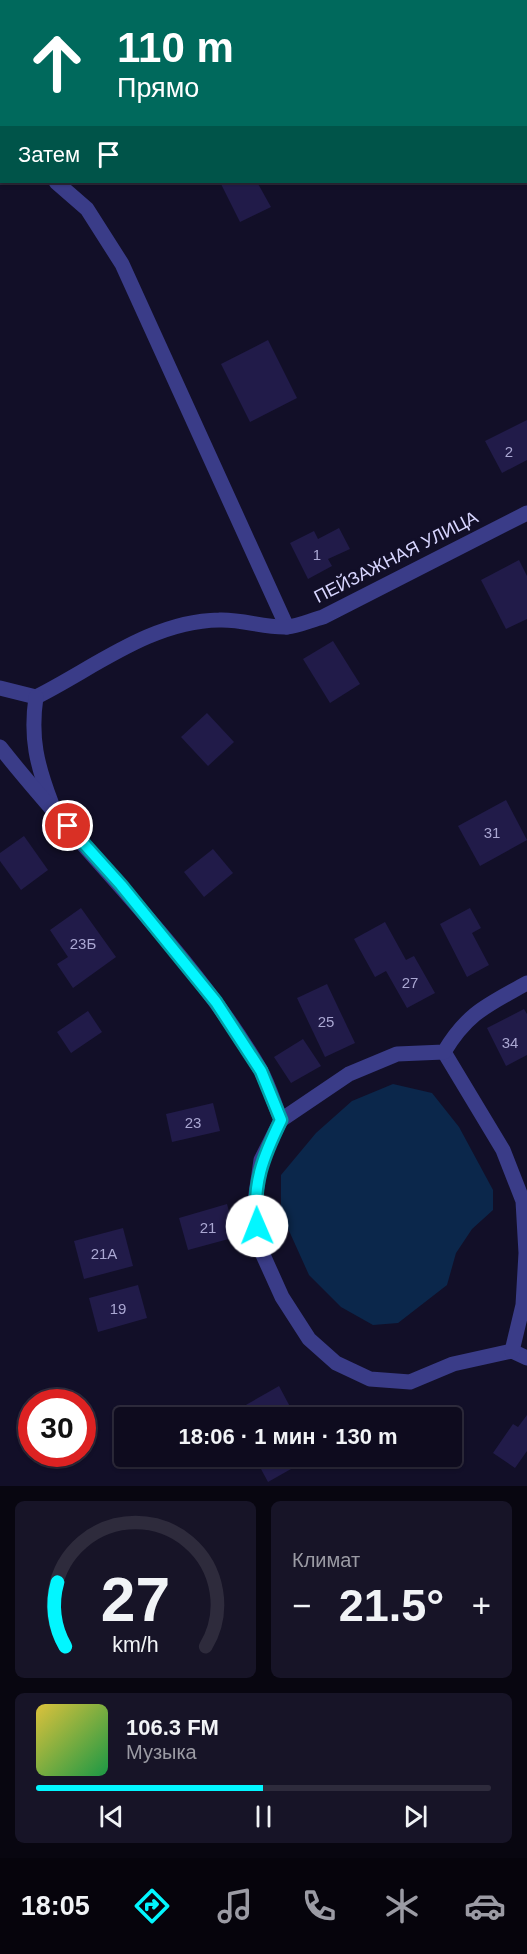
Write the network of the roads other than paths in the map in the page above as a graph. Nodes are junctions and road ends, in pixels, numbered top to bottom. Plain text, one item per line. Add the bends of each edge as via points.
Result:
1 (57, 183) edge
2 (527, 513) edge
3 (287, 627) junction
4 (0, 688) edge
5 (36, 697) junction
6 (0, 747) edge
7 (54, 811) junction
8 (527, 983) edge
9 (444, 1052) junction
10 (281, 1120) junction
11 (512, 1351) junction
12 (527, 1358) edge

1 - 3 street via 87,209 122,264
2 - 3 street, ПЕЙЗАЖНАЯ УЛИЦА via 323,617
3 - 5 street, ПЕЙЗАЖНАЯ УЛИЦА via 218,620 157,632
4 - 5 street
5 - 7 street via 32,722 36,764
6 - 7 street
7 - 10 street via 121,885 216,1002 261,1071
8 - 9 street via 476,1011
9 - 10 street via 397,1054 349,1074
9 - 11 street via 503,1150 523,1201 523,1305
10 - 11 street via 261,1160 254,1207 259,1246 282,1297 309,1339 336,1363 370,1379 410,1382 453,1364
11 - 12 street

